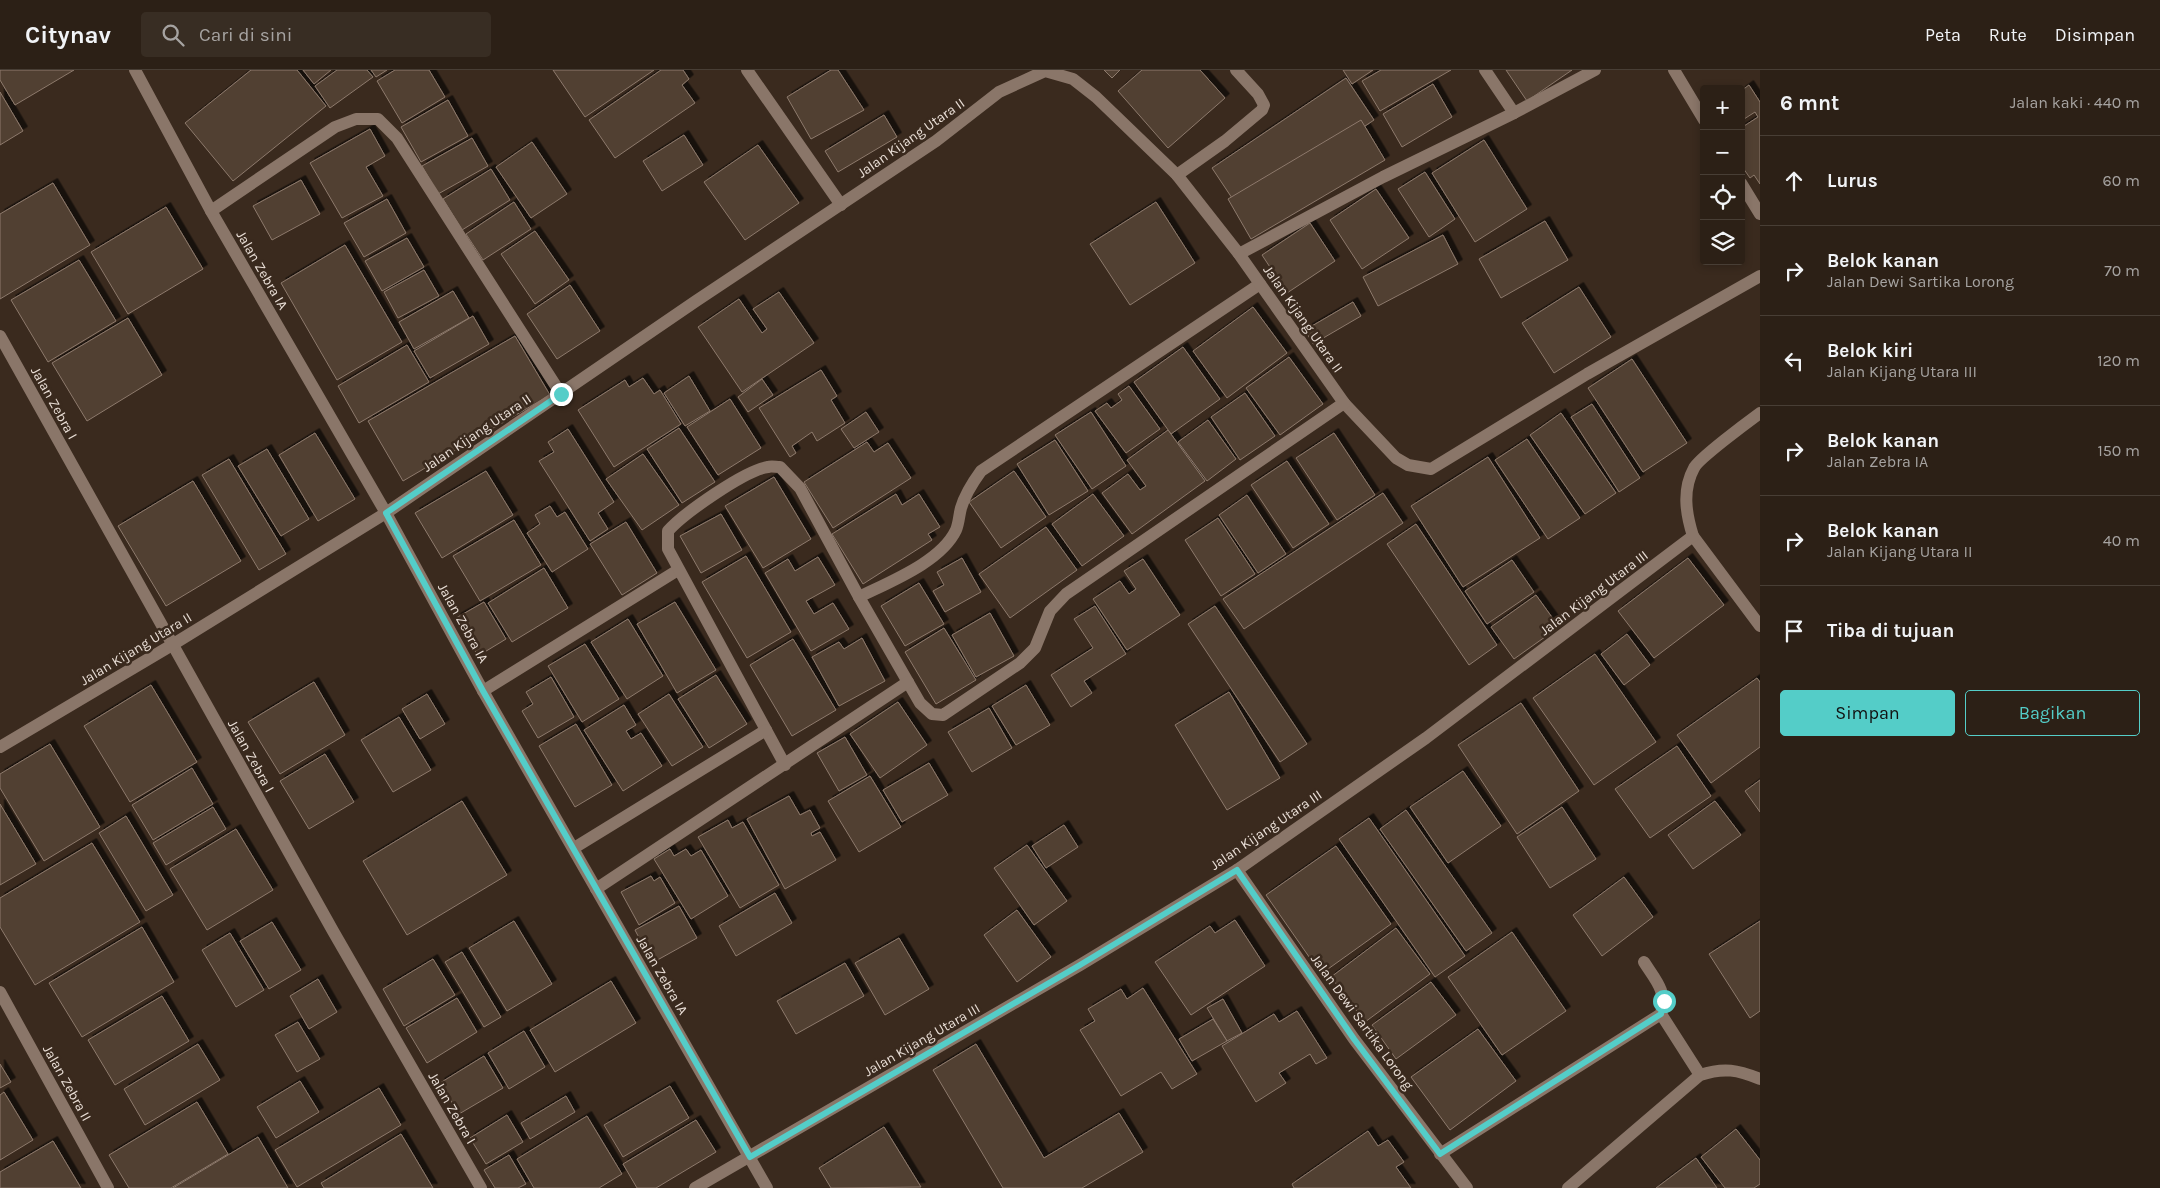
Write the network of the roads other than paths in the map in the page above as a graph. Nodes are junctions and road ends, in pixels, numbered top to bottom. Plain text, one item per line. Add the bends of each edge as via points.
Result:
1 (747, 70) edge
2 (1236, 70) edge
3 (1485, 70) edge
4 (1595, 70) edge
5 (1674, 70) edge
6 (138, 71) edge
7 (1700, 113) edge
8 (1514, 114) junction
9 (1177, 175) junction
10 (1745, 190) edge
11 (840, 205) junction
12 (211, 211) junction
13 (1760, 214) edge
14 (1239, 254) junction
15 (1760, 276) edge
16 (1260, 284) junction
17 (0, 336) edge
18 (561, 394) junction
19 (1344, 402) junction
20 (1760, 413) edge
21 (386, 513) junction
22 (1693, 536) junction
23 (678, 570) junction
24 (859, 597) junction
25 (1760, 626) edge
26 (172, 645) junction
27 (908, 682) junction
28 (483, 691) junction
29 (766, 730) junction
30 (0, 747) edge
31 (785, 765) junction
32 (574, 848) junction
33 (1237, 870) junction
34 (596, 889) junction
35 (1644, 962) dead end
36 (0, 992) edge
37 (1661, 1014) junction
38 (1700, 1075) junction
39 (1760, 1079) edge
40 (1440, 1154) junction
41 (750, 1157) junction
42 (108, 1188) edge
43 (482, 1188) edge
44 (695, 1188) edge
45 (767, 1188) edge
46 (1467, 1188) edge
47 (1568, 1188) edge

1 - 11 street
2 - 9 street via 1258,94 1264,105 1262,110
3 - 8 street
4 - 8 street
5 - 7 street
6 - 12 street, Jalan Zebra IA
8 - 14 street via 1383,177
9 - 11 street, Jalan Kijang Utara II via 1096,97 1073,79 1045,71 999,92 936,141
9 - 14 street, Jalan Kijang Utara II
10 - 13 street
11 - 18 street, Jalan Kijang Utara II
12 - 18 street via 335,128 356,119 378,119 397,138
12 - 21 street, Jalan Zebra IA
14 - 16 street, Jalan Kijang Utara II
15 - 19 street, Jalan Kijang Utara II via 1587,374 1431,469 1408,466 1396,458
16 - 19 street, Jalan Kijang Utara II
16 - 24 street via 982,471 961,506 957,529 948,545 914,569
17 - 26 street, Jalan Zebra I
18 - 21 street, Jalan Kijang Utara II
19 - 27 street via 1066,594 1050,612 1034,648 1020,663 943,715 926,710
20 - 22 street via 1694,467 1686,499
21 - 26 street, Jalan Kijang Utara II
21 - 28 street, Jalan Zebra IA
22 - 25 street
22 - 33 street, Jalan Kijang Utara III via 1426,738
23 - 24 street via 668,549 668,531 677,520 739,479 767,466 780,467 800,488
23 - 28 street
23 - 29 street
24 - 27 street
26 - 30 street, Jalan Kijang Utara II
26 - 43 street, Jalan Zebra I
27 - 31 street
28 - 32 street, Jalan Zebra IA
29 - 31 street
29 - 32 street
31 - 34 street
32 - 34 street, Jalan Zebra IA
33 - 40 street, Jalan Dewi Sartika Lorong via 1354,1039
33 - 41 street, Jalan Kijang Utara III
34 - 41 street, Jalan Zebra IA
35 - 37 street via 1662,990
36 - 42 street, Jalan Zebra II
37 - 38 street
37 - 40 street
38 - 39 street via 1737,1070
38 - 47 street
40 - 46 street, Jalan Dewi Sartika Lorong
41 - 44 street, Jalan Kijang Utara III
41 - 45 street, Jalan Zebra IA

